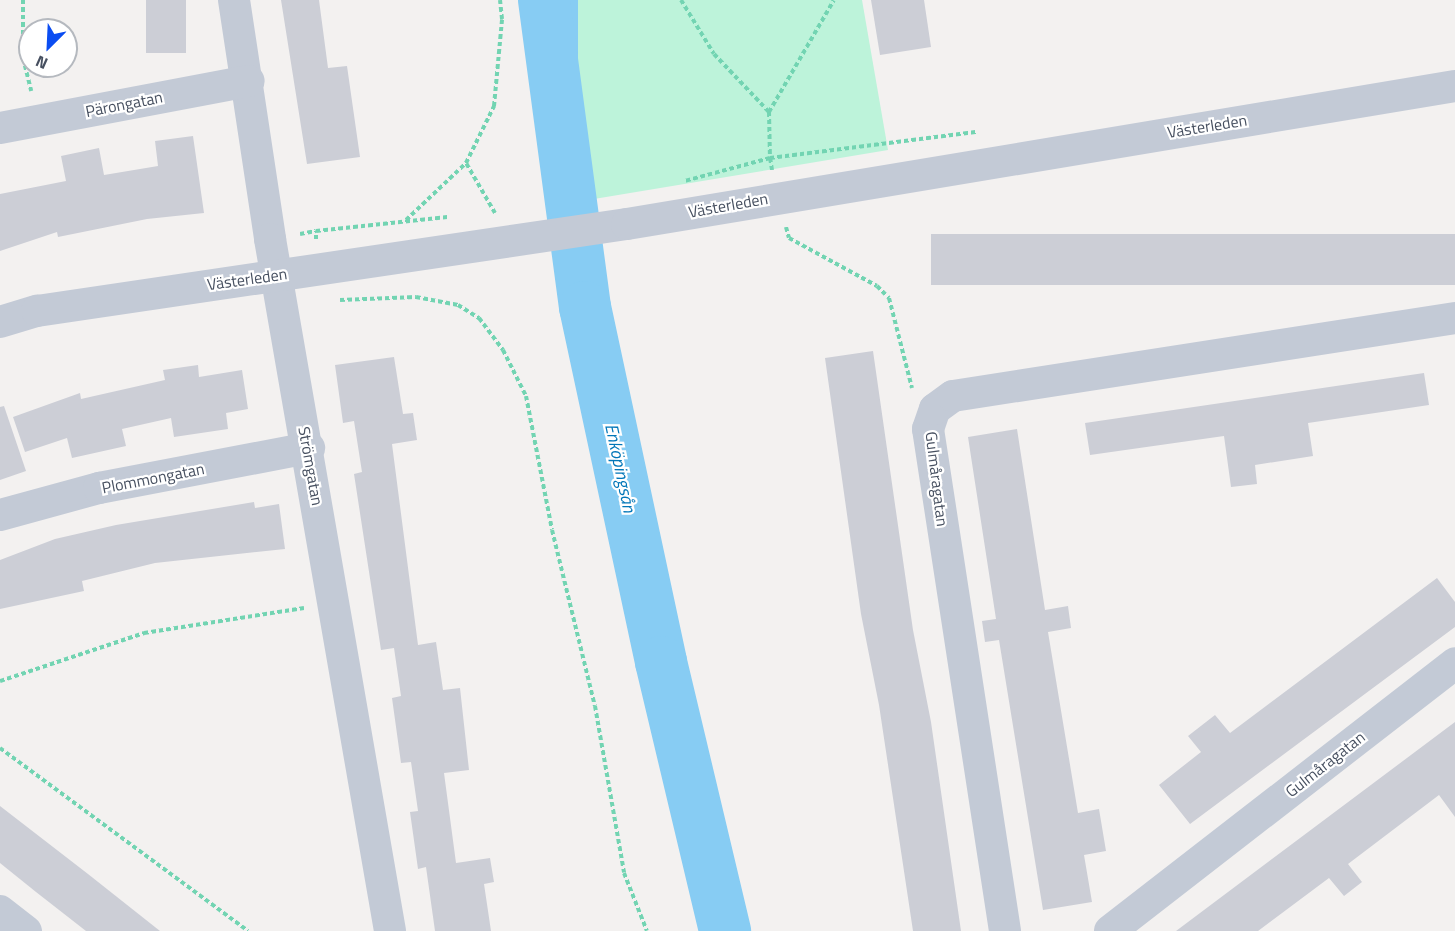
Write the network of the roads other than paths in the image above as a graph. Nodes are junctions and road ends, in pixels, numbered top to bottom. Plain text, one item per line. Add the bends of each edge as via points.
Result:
1 (234, 0) edge
2 (249, 81) junction
3 (1455, 86) edge
4 (0, 128) edge
5 (276, 274) junction
6 (1455, 318) edge
7 (0, 322) edge
8 (309, 448) junction
9 (0, 515) edge
10 (1455, 663) edge
11 (0, 911) edge
12 (26, 931) edge
13 (390, 931) edge
14 (1005, 931) edge
15 (1110, 931) edge

1 - 2 street, Strömgatan
2 - 4 street, Pärongatan
2 - 5 street, Strömgatan
3 - 5 street, Västerleden via 627,224
5 - 7 street, Västerleden via 37,311
5 - 8 street, Strömgatan
6 - 14 street, Gulmåragatan via 953,396 935,409 928,429
8 - 9 street, Plommongatan via 99,488
8 - 13 street, Strömgatan
10 - 15 street, Gulmåragatan
11 - 12 street

